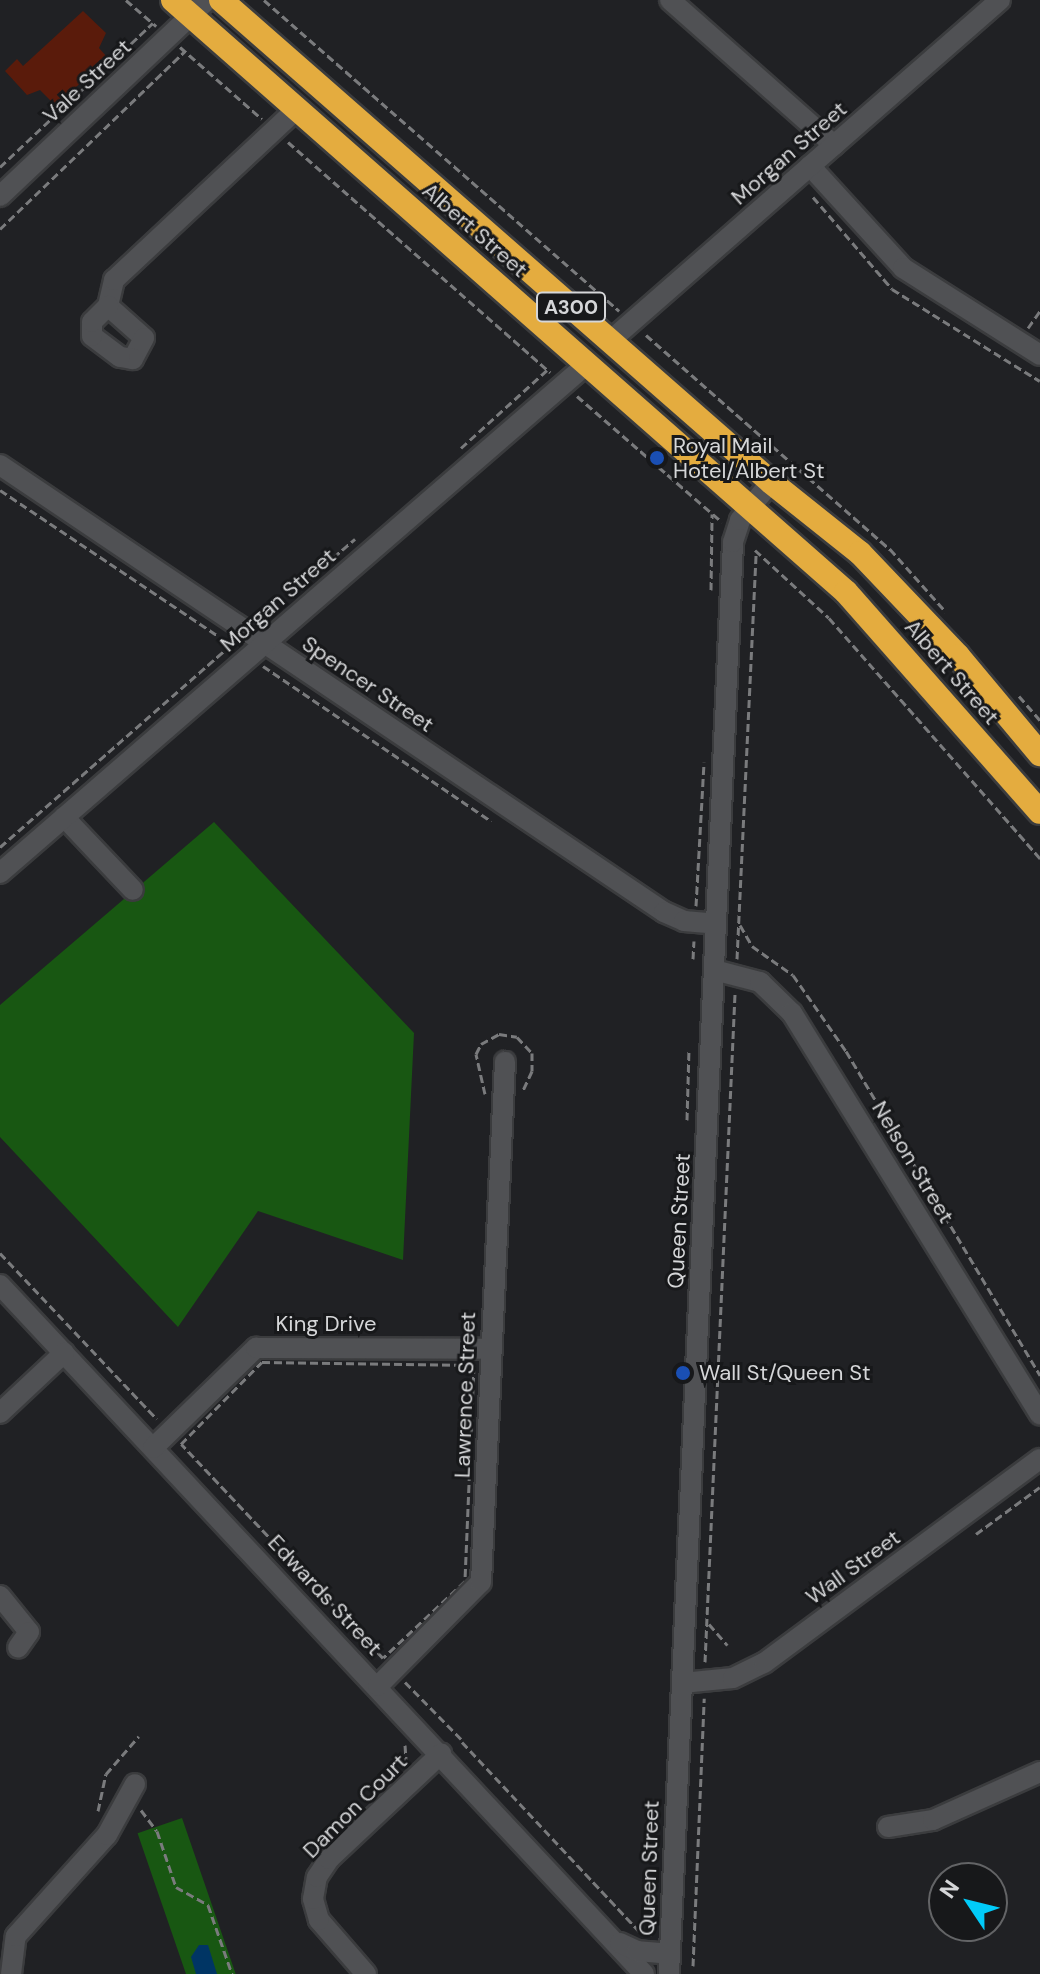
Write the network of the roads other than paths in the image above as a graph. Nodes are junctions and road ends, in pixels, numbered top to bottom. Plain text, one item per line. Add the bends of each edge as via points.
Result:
1 (221, 0) edge
2 (670, 0) edge
3 (1000, 0) edge
4 (190, 5) edge
5 (297, 109) junction
6 (834, 145) junction
7 (810, 166) junction
8 (0, 196) edge
9 (108, 306) dead end
10 (610, 341) junction
11 (1036, 356) edge
12 (587, 364) junction
13 (0, 465) edge
14 (771, 482) junction
15 (750, 507) junction
16 (265, 643) junction
17 (1040, 754) edge
18 (1040, 812) edge
19 (64, 817) junction
20 (0, 873) edge
21 (133, 890) dead end
22 (716, 924) junction
23 (714, 970) junction
24 (505, 1062) dead end
25 (0, 1285) edge
26 (491, 1349) junction
27 (64, 1353) junction
28 (0, 1413) edge
29 (1040, 1415) edge
30 (153, 1448) junction
31 (1040, 1459) edge
32 (0, 1596) edge
33 (18, 1648) dead end
34 (682, 1683) junction
35 (378, 1686) junction
36 (441, 1754) junction
37 (1040, 1772) edge
38 (132, 1789) road end
39 (888, 1827) dead end
40 (614, 1937) junction
41 (670, 1964) edge
42 (11, 1974) edge
43 (366, 1974) edge
44 (644, 1974) edge

1 - 10 highway, Albert Street / A300
2 - 6 street
3 - 6 street, Morgan Street
4 - 5 highway, Albert Street / A300
4 - 8 street, Vale Street
5 - 9 street via 114,280
5 - 12 highway, Albert Street / A300
6 - 7 street, Morgan Street
7 - 10 street, Morgan Street
7 - 11 street via 903,268
10 - 14 highway, Albert Street / A300
12 - 15 highway, Albert Street / A300
12 - 16 street, Morgan Street
13 - 16 street, Spencer Street via 239,638
14 - 15 street, Queen Street
14 - 17 highway, Albert Street / A300 via 887,581
15 - 18 highway, Albert Street / A300 via 846,592
15 - 22 street, Queen Street via 735,533
16 - 19 street, Morgan Street
16 - 22 street, Spencer Street via 659,909 695,923
19 - 20 street, Morgan Street
19 - 21 street
22 - 23 street, Queen Street
23 - 29 street, Nelson Street via 760,982 792,1013
23 - 34 street, Queen Street
24 - 26 street, Lawrence Street
25 - 27 street, Edwards Street
26 - 30 street, King Drive via 256,1348
26 - 35 street, Lawrence Street via 481,1585
27 - 28 street
27 - 30 street, Edwards Street
30 - 35 street, Edwards Street
31 - 34 street, Wall Street via 764,1663 733,1678
32 - 33 street via 29,1632
34 - 41 street, Queen Street
35 - 36 street, Edwards Street
36 - 40 street, Edwards Street
36 - 43 street, Damon Court via 329,1859 317,1877 313,1899 319,1920
37 - 39 street via 933,1820
38 - 42 street via 101,1843 16,1936
40 - 41 street, Edwards Street
40 - 44 street, Edwards Street

